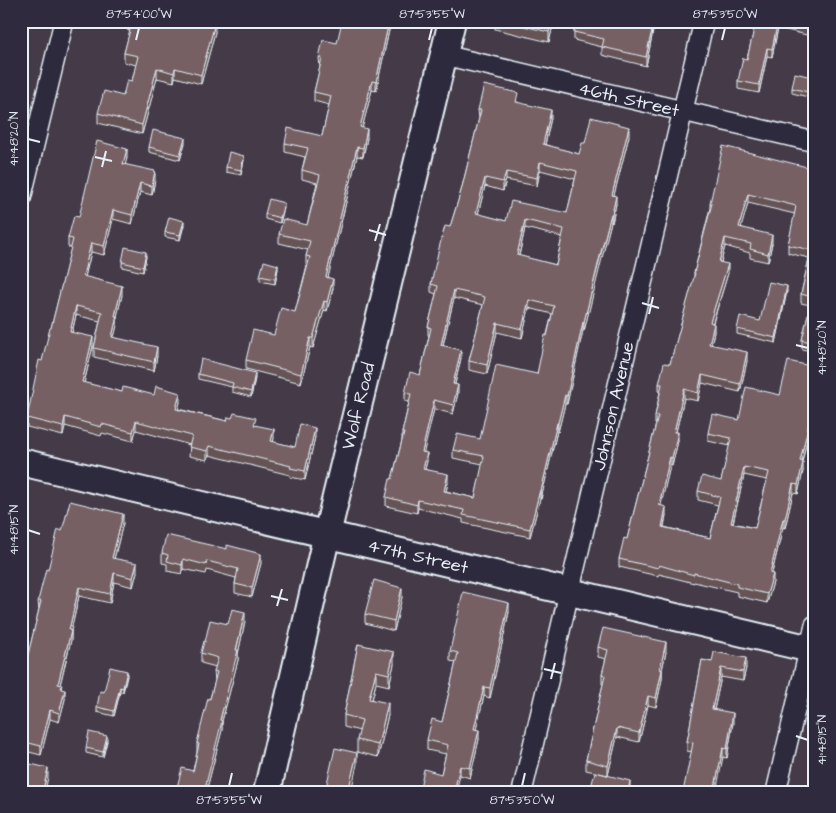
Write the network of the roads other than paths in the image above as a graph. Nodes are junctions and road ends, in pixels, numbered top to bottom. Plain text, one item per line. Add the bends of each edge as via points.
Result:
1 (64, 21) edge
2 (452, 21) edge
3 (704, 21) edge
4 (444, 55) junction
5 (683, 111) junction
6 (815, 142) edge
7 (21, 198) edge
8 (21, 462) edge
9 (327, 534) junction
10 (570, 592) junction
11 (813, 641) edge
12 (267, 792) edge
13 (522, 792) edge
14 (776, 792) edge

1 - 7 street
2 - 4 main road, Wolf Road
3 - 5 street, Johnson Avenue
4 - 5 street, 46th Street
4 - 9 main road, Wolf Road
5 - 6 street, 46th Street
5 - 10 street, Johnson Avenue
8 - 9 main road, 47th Street
9 - 10 main road, 47th Street
9 - 12 main road, Wolf Road
10 - 11 main road, 47th Street
10 - 13 street, Johnson Avenue
11 - 14 street

